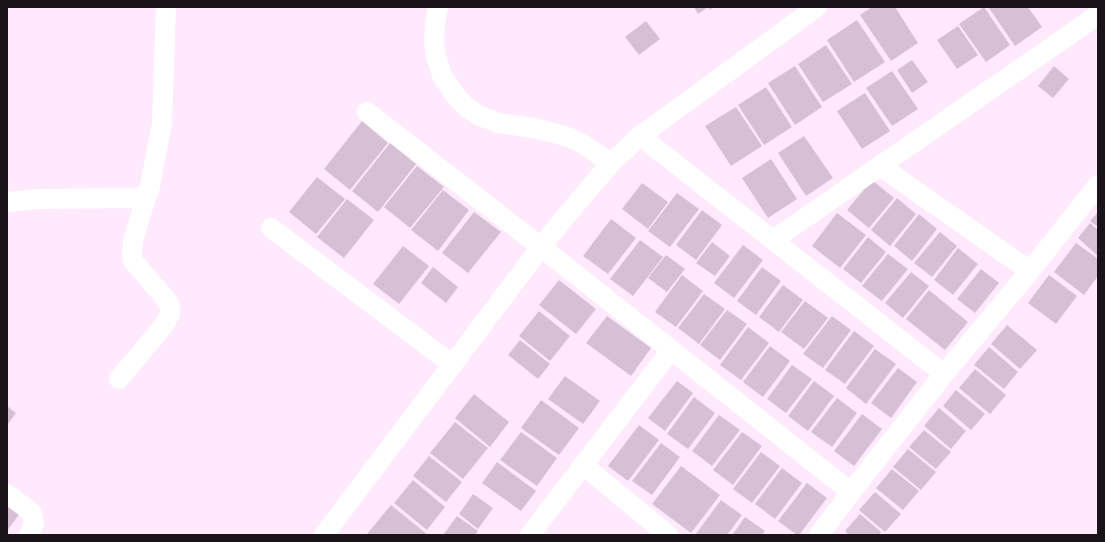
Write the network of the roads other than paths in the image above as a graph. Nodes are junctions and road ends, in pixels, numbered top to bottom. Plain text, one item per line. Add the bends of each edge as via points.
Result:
1 (166, 7) edge
2 (438, 7) edge
3 (817, 7) edge
4 (1098, 15) edge
5 (367, 112) dead end
6 (640, 136) junction
7 (611, 163) junction
8 (880, 166) junction
9 (1098, 185) edge
10 (147, 194) junction
11 (7, 202) edge
12 (271, 228) dead end
13 (773, 240) junction
14 (541, 247) junction
15 (1030, 271) junction
16 (671, 350) junction
17 (453, 365) junction
18 (944, 374) junction
19 (119, 379) dead end
20 (583, 465) junction
21 (851, 492) junction
22 (7, 494) edge
23 (29, 535) edge
24 (324, 535) edge
25 (530, 535) edge
26 (668, 535) edge
27 (819, 535) edge

1 - 10 street via 162,123 151,187
2 - 7 street via 434,42 436,57 442,76 458,99 478,115 498,122 568,137 582,143
3 - 6 street
4 - 8 street
5 - 14 street
6 - 7 street
6 - 13 street
7 - 14 street
8 - 13 street
8 - 15 street
9 - 15 street
10 - 11 street via 133,198 40,198
10 - 19 street via 133,241 133,261 165,298 169,304 170,314 164,325
12 - 17 street
13 - 18 street
14 - 16 street
14 - 17 street
15 - 18 street
16 - 20 street
16 - 21 street
17 - 24 street
18 - 21 street
20 - 25 street
20 - 26 street
21 - 27 street
22 - 23 street via 32,513 34,524

